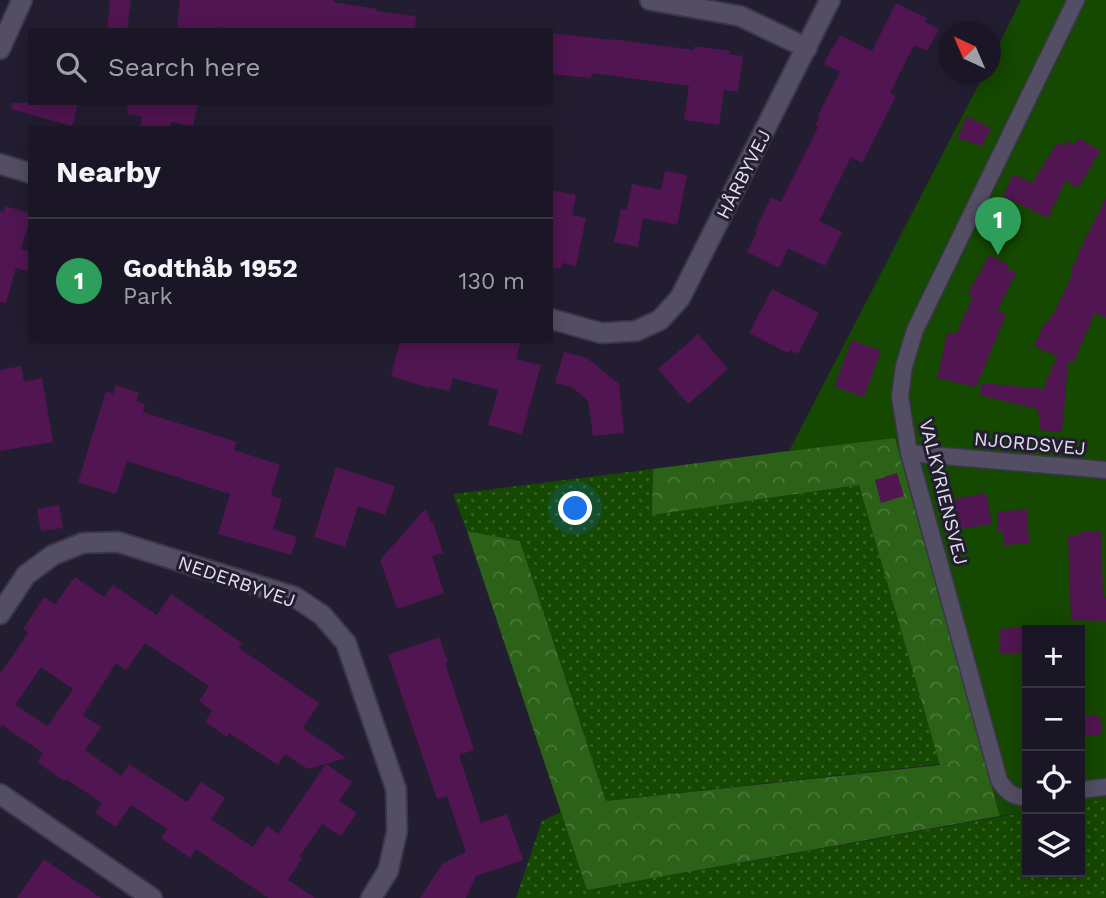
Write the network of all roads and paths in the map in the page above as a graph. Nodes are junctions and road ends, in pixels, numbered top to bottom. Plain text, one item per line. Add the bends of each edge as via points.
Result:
1 (22, 0) edge
2 (650, 0) edge
3 (830, 0) edge
4 (1076, 0) edge
5 (0, 48) edge
6 (807, 48) junction
7 (0, 164) edge
8 (28, 172) edge
9 (553, 320) edge
10 (909, 453) junction
11 (1106, 470) edge
12 (0, 614) edge
13 (1106, 787) edge
14 (1085, 789) edge
15 (0, 794) edge
16 (1022, 797) edge
17 (152, 898) edge
18 (371, 898) edge

1 - 5 street
2 - 6 street via 740,16
3 - 6 street, HÅRBYVEJ
4 - 10 lane, VALKYRIENSVEJ via 915,330 900,396
6 - 9 street, HÅRBYVEJ via 680,298 660,320 636,331 601,333
7 - 8 street
10 - 11 lane, NJORDSVEJ
10 - 16 lane, VALKYRIENSVEJ via 999,780 1011,794
12 - 18 street, NEDERBYVEJ via 26,575 52,555 83,543 118,542 295,597 321,615 346,643 396,789 397,831 388,871
13 - 14 lane
15 - 17 street

